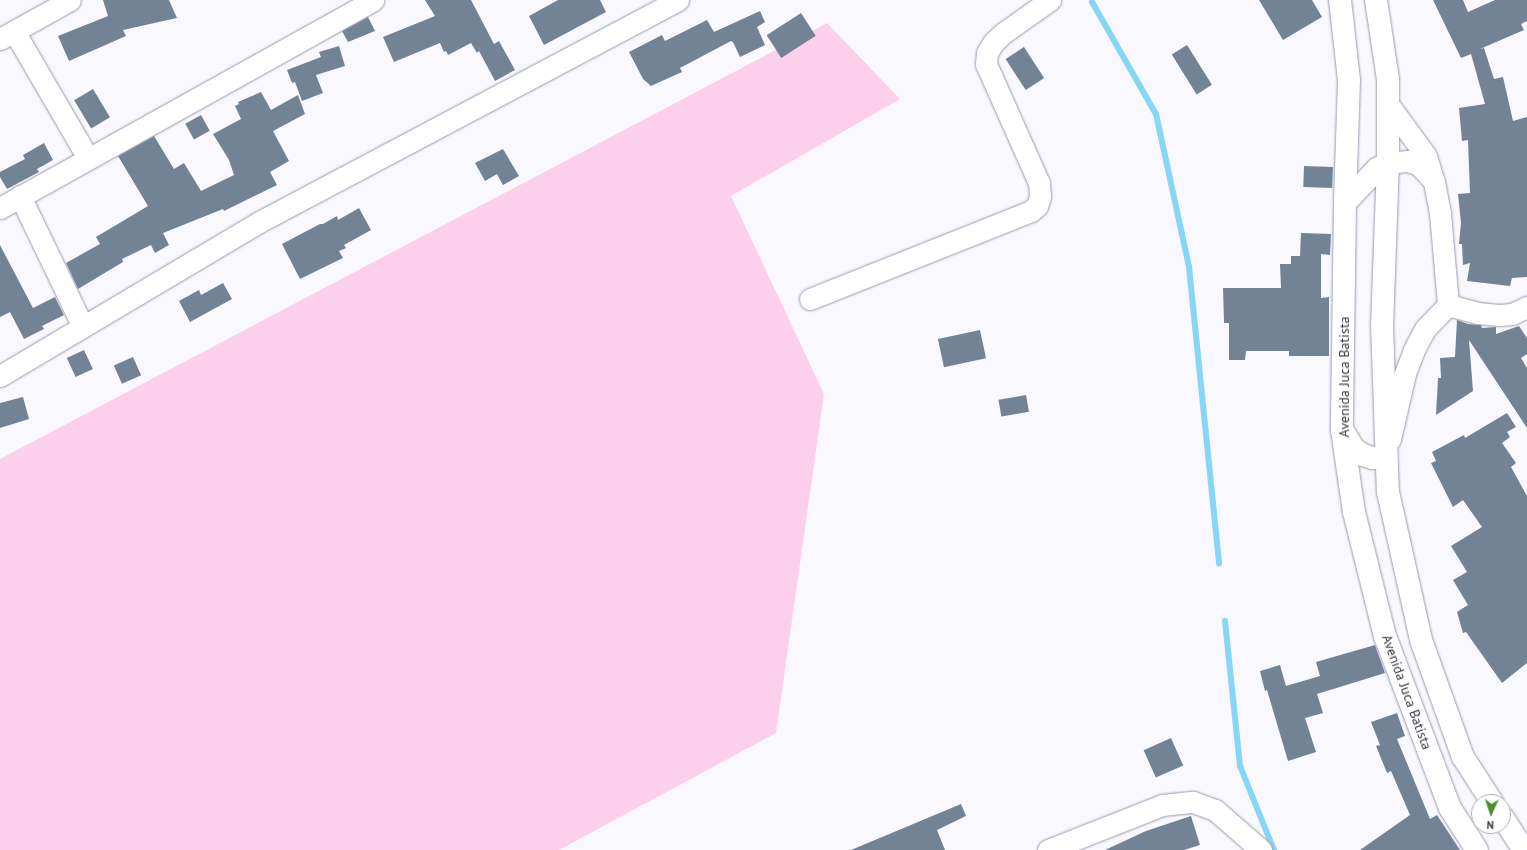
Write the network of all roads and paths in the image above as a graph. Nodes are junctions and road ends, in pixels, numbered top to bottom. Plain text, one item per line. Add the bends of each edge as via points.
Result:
1 (70, 0) edge
2 (373, 0) edge
3 (678, 0) edge
4 (1050, 0) edge
5 (1340, 0) edge
6 (1376, 0) edge
7 (7, 35) edge
8 (1388, 104) junction
9 (88, 158) junction
10 (1388, 163) junction
11 (1434, 182) junction
12 (20, 196) junction
13 (1344, 203) junction
14 (0, 208) edge
15 (810, 299) dead end
16 (1448, 305) junction
17 (1527, 307) edge
18 (83, 327) junction
19 (0, 376) edge
20 (1342, 430) junction
21 (1385, 457) junction
22 (1487, 794) edge
23 (1511, 830) edge
24 (1048, 850) edge
25 (1261, 850) edge
26 (1476, 850) edge
27 (1524, 850) edge

1 - 7 street
2 - 9 street
3 - 18 street via 260,222
4 - 15 street via 1002,34 987,53 986,64 1039,183 1040,197 1037,206 1031,211
5 - 13 main road, Avenida Juca Batista via 1349,80
6 - 8 main road via 1388,78
7 - 9 street
8 - 10 main road
8 - 11 street via 1426,156
9 - 12 street
10 - 11 street via 1408,161 1419,165
10 - 13 main road via 1377,169
10 - 21 main road via 1382,324
11 - 16 street via 1440,212
12 - 14 street
12 - 18 street
13 - 20 main road, Avenida Juca Batista
16 - 17 street via 1477,314 1499,315 1512,314
16 - 21 street via 1426,329 1414,350 1405,374
18 - 19 street
20 - 21 main road via 1354,449 1363,455 1373,458
20 - 26 main road, Avenida Juca Batista via 1354,512 1385,636 1450,808
21 - 22 main road via 1388,492 1421,640 1463,757
23 - 27 main road
24 - 25 street via 1162,805 1193,802 1216,810

